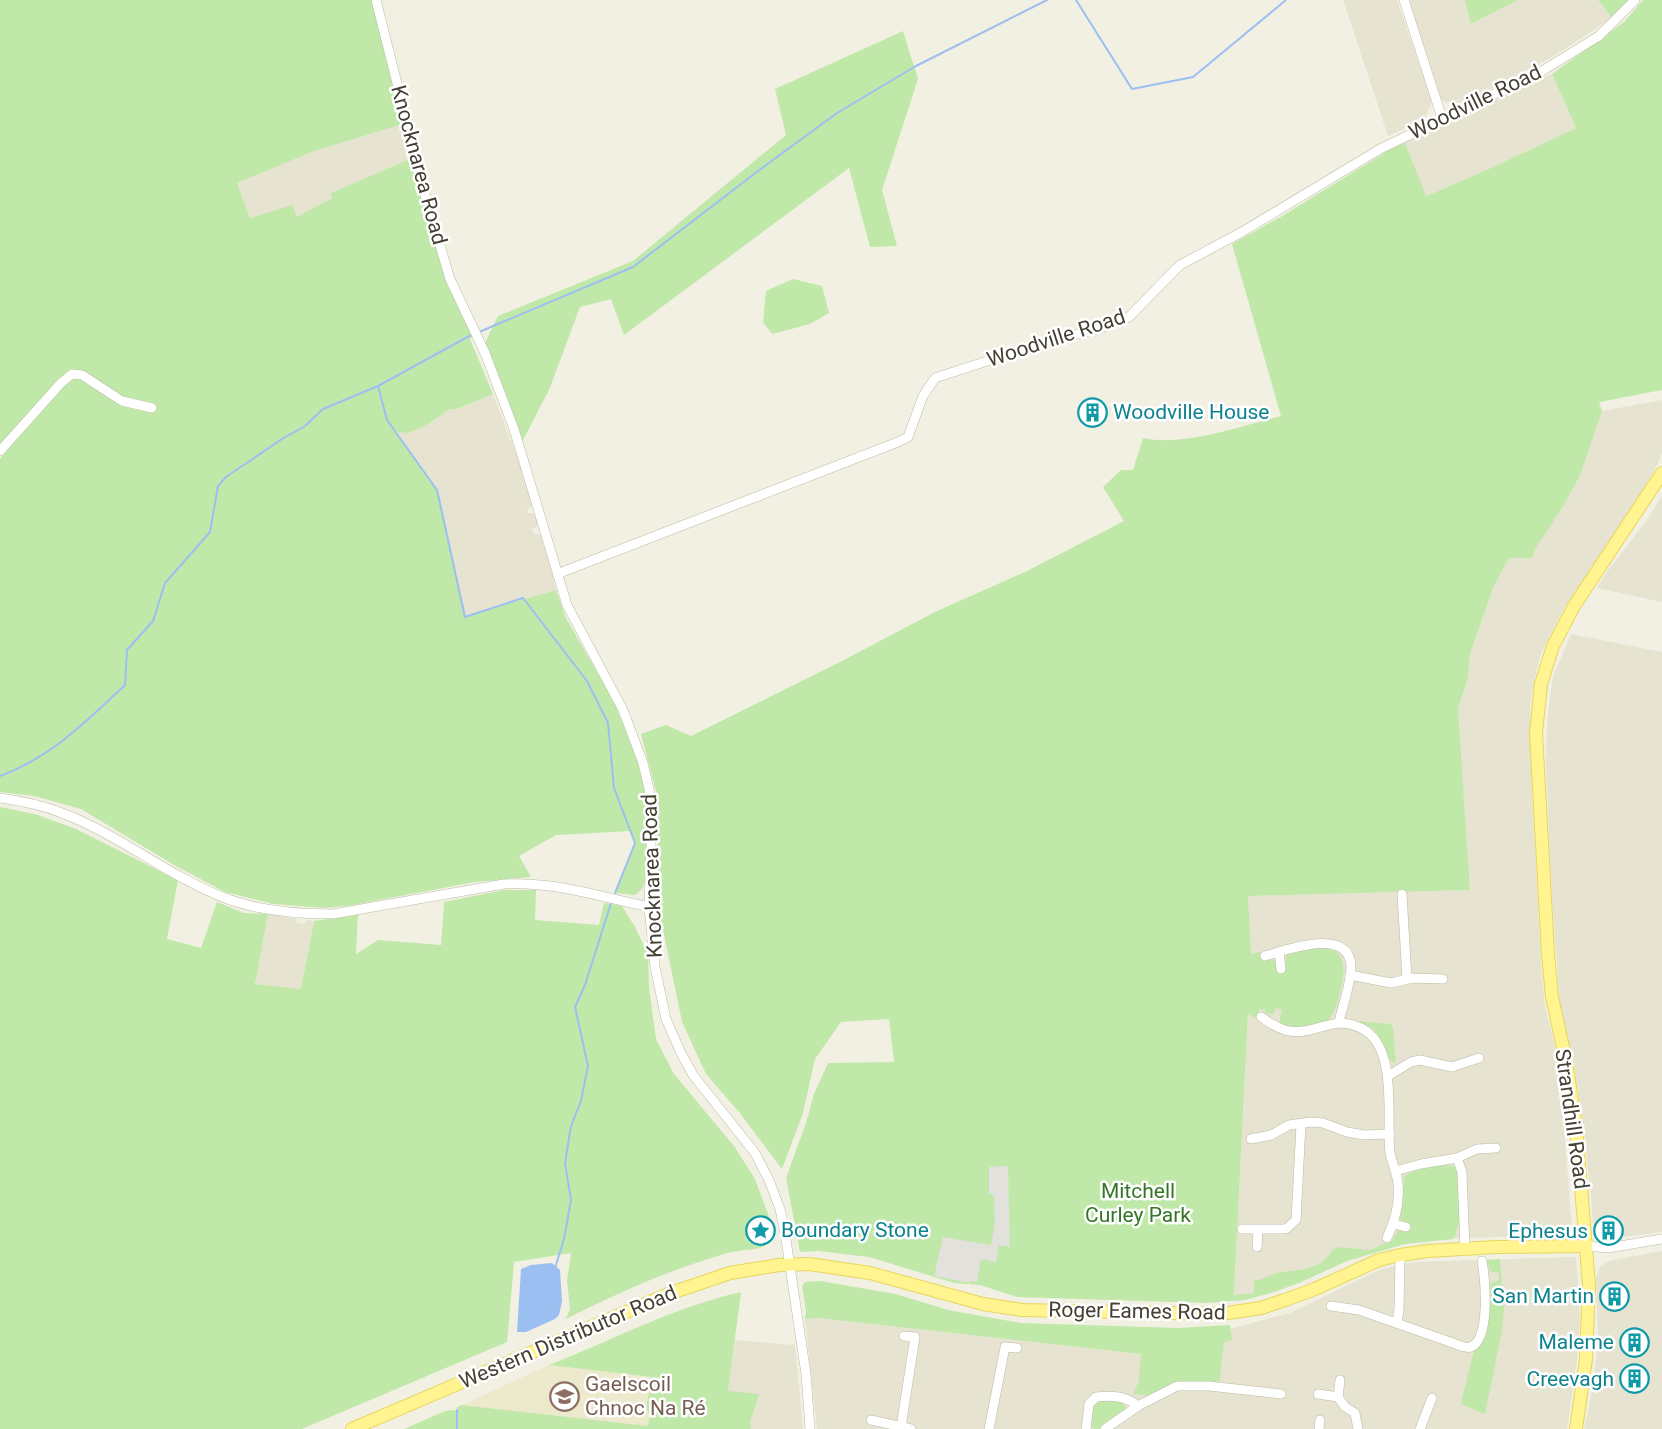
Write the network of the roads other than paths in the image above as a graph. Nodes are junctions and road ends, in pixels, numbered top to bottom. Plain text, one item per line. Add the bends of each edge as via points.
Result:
1 (376, 0) edge
2 (1404, 0) edge
3 (1635, 0) edge
4 (1443, 118) junction
5 (152, 408) dead end
6 (0, 451) edge
7 (1662, 473) edge
8 (557, 574) junction
9 (0, 798) edge
10 (1402, 894) dead end
11 (649, 907) junction
12 (1414, 908) dead end
13 (1403, 909) junction
14 (1279, 952) junction
15 (1265, 956) dead end
16 (1281, 969) dead end
17 (1350, 975) junction
18 (1407, 979) junction
19 (1443, 979) dead end
20 (1276, 1014) dead end
21 (1261, 1017) dead end
22 (1339, 1022) junction
23 (1270, 1023) junction
24 (1479, 1058) dead end
25 (1388, 1076) junction
26 (1301, 1124) junction
27 (1390, 1134) junction
28 (1251, 1139) dead end
29 (1496, 1148) dead end
30 (1457, 1158) junction
31 (1395, 1171) junction
32 (1394, 1224) junction
33 (1406, 1227) dead end
34 (1242, 1229) dead end
35 (1258, 1230) junction
36 (1387, 1238) dead end
37 (1662, 1239) edge
38 (1586, 1246) junction
39 (1257, 1247) dead end
40 (1465, 1249) junction
41 (1400, 1255) junction
42 (1482, 1261) dead end
43 (790, 1265) junction
44 (1497, 1279) dead end
45 (1485, 1280) junction
46 (1331, 1306) dead end
47 (1397, 1323) junction
48 (904, 1336) dead end
49 (1017, 1348) dead end
50 (1340, 1380) dead end
51 (1281, 1394) dead end
52 (1318, 1394) dead end
53 (1338, 1397) junction
54 (1432, 1398) dead end
55 (1138, 1406) junction
56 (871, 1420) dead end
57 (901, 1427) junction
58 (352, 1429) edge
59 (810, 1429) edge
60 (911, 1429) edge
61 (989, 1429) edge
62 (1086, 1429) edge
63 (1105, 1429) edge
64 (1358, 1429) edge
65 (1420, 1429) edge
66 (1576, 1429) edge

1 - 8 street, Knocknarea Road via 437,239 514,429
2 - 4 street
3 - 4 street, Woodville Road via 1599,36 1552,66
4 - 8 street, Woodville Road via 1380,149 1180,265 1129,317 935,378 923,396 908,436 898,442
5 - 6 street via 122,401 82,375 72,374
7 - 38 main road, Strandhill Road via 1574,606 1553,646 1541,684 1536,733 1552,997 1571,1092
8 - 11 street, Knocknarea Road via 574,621 623,710 643,763 652,811
9 - 11 street via 64,813 224,897 274,910 333,914 527,883 560,886
10 - 13 street
11 - 43 street, Knocknarea Road via 655,967 670,1031 693,1075 761,1163 780,1209
12 - 13 street
13 - 18 street
14 - 15 street
14 - 16 street
14 - 17 street via 1303,945 1342,947 1351,964
17 - 18 street via 1390,983
17 - 22 street
18 - 19 street
20 - 23 street
21 - 23 street
22 - 23 street via 1302,1032 1287,1031
22 - 25 street via 1362,1028 1375,1041
24 - 25 street via 1452,1067 1420,1060
25 - 27 street
26 - 27 street via 1323,1123 1364,1135
26 - 28 street
26 - 35 street via 1296,1220 1286,1229
27 - 31 street
29 - 30 street via 1477,1149
30 - 31 street
30 - 40 street via 1462,1172
31 - 32 street via 1398,1184
32 - 33 street
32 - 36 street
34 - 35 street
35 - 39 street
37 - 38 street via 1608,1248
38 - 40 main road, Roger Eames Road
38 - 66 main road, Strandhill Road via 1588,1334
40 - 41 main road, Roger Eames Road
41 - 43 main road, Roger Eames Road via 1261,1308 1221,1314 1022,1310 983,1304 870,1273 827,1265
41 - 47 street
42 - 45 street
43 - 58 main road, Western Distributor Road via 754,1268 700,1282
43 - 59 street, Knocknarea Road
44 - 45 street
45 - 47 street via 1481,1334 1472,1347
46 - 47 street via 1359,1310
48 - 57 street via 915,1337
49 - 61 street via 1005,1347
50 - 53 street
51 - 55 street via 1178,1386
52 - 53 street
53 - 64 street via 1355,1413
54 - 65 street
55 - 62 street via 1119,1397 1096,1396 1089,1404
55 - 63 street
56 - 57 street
57 - 60 street

